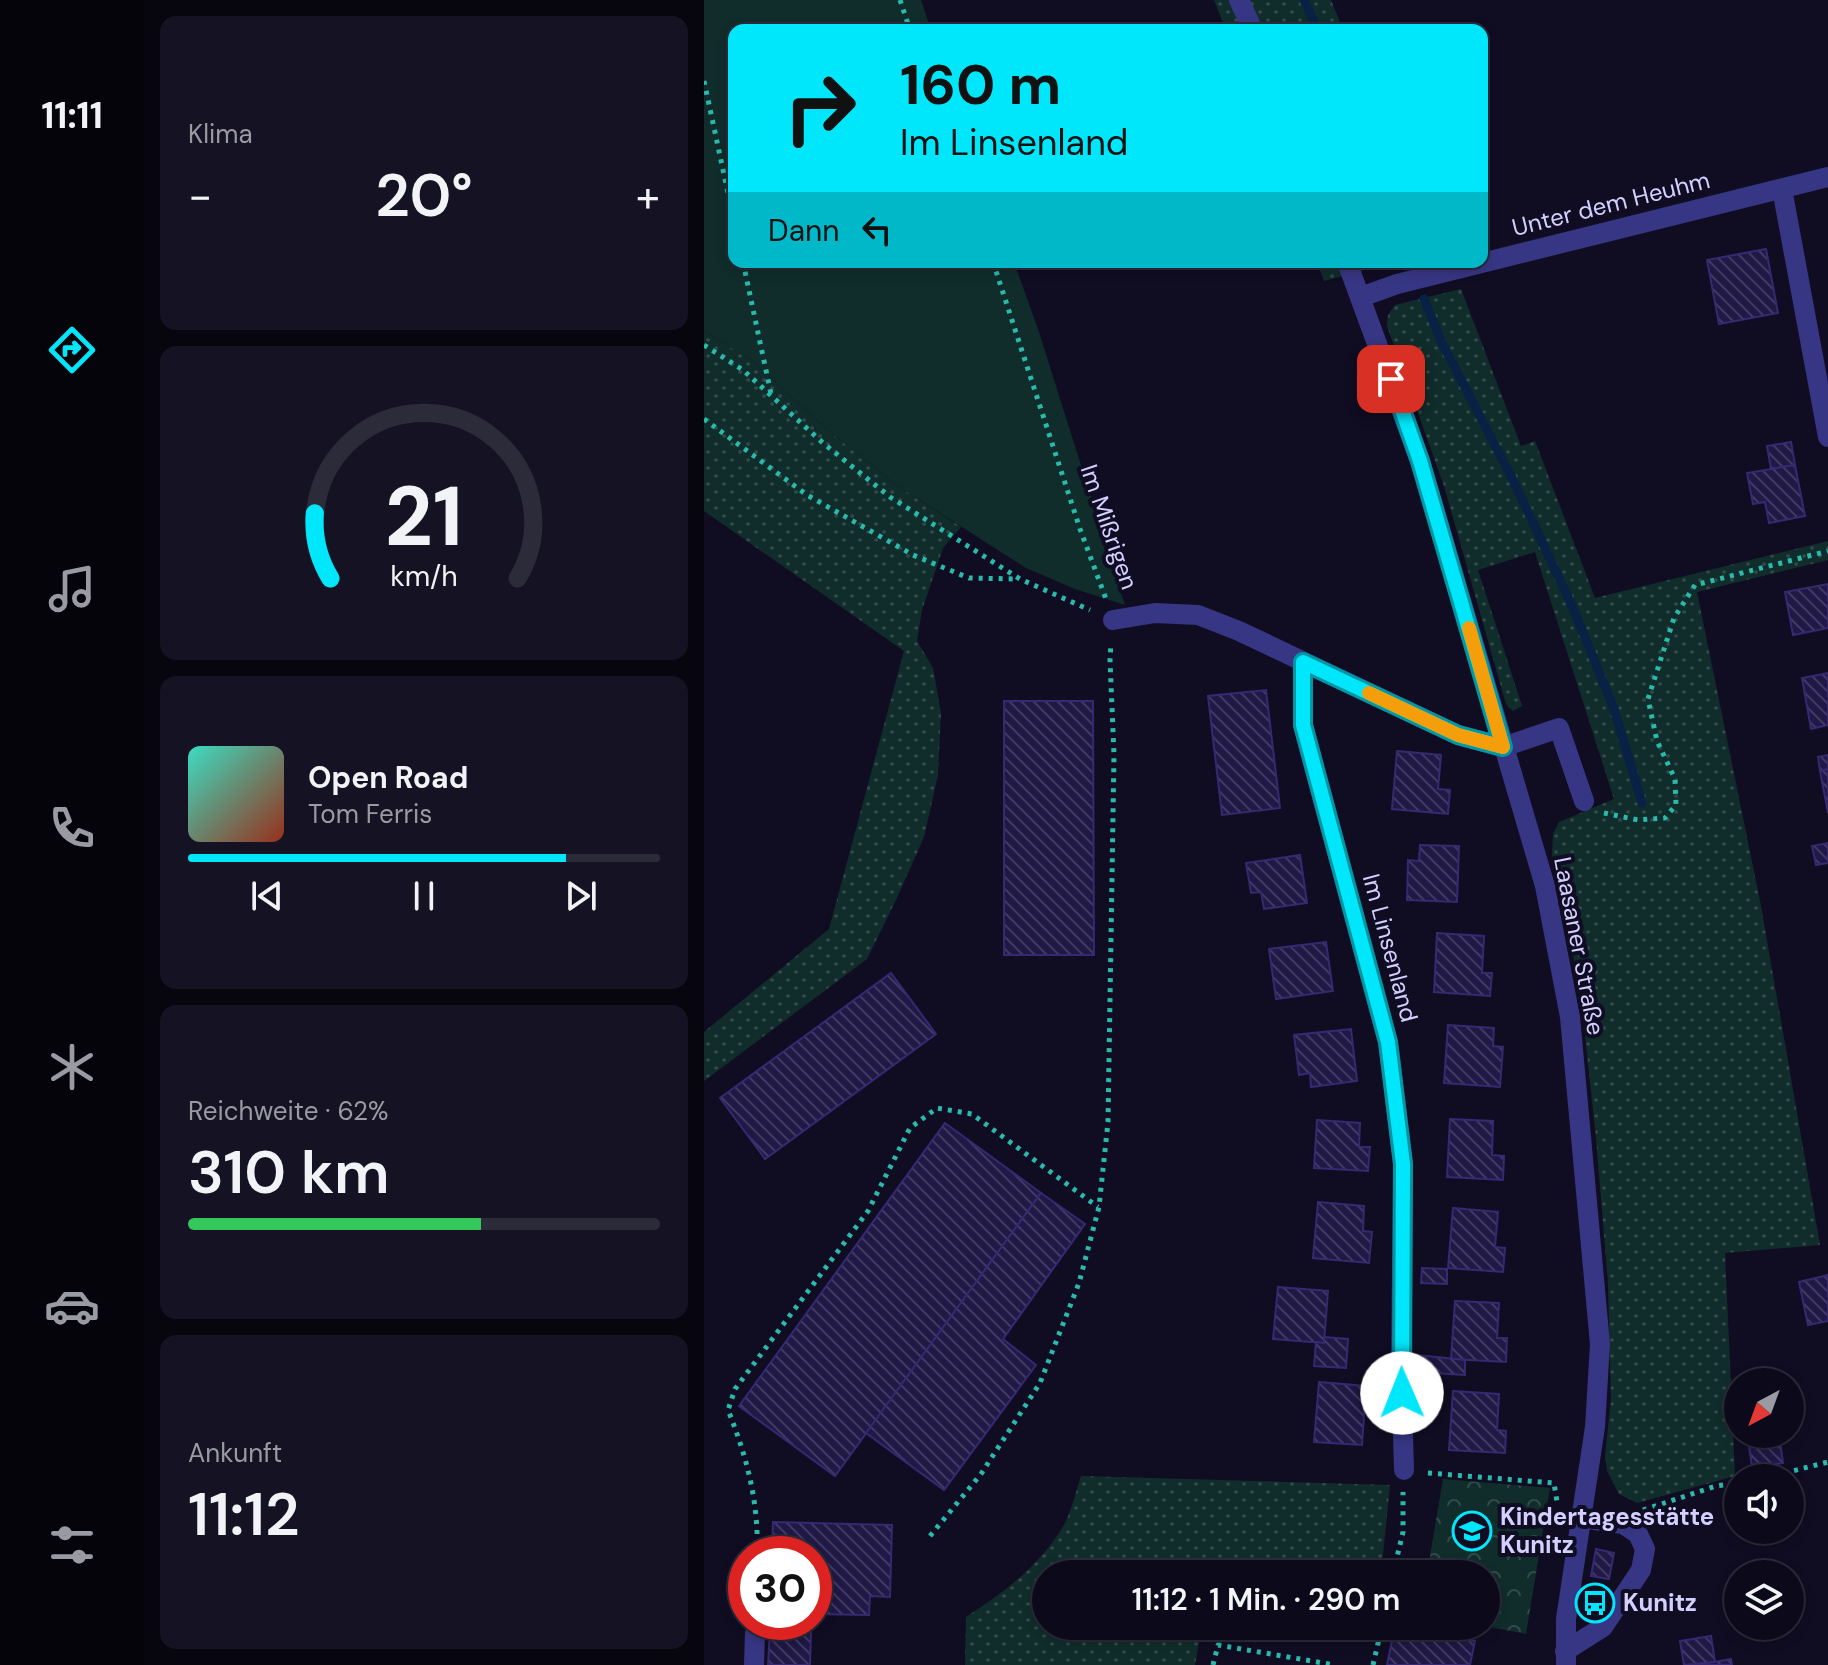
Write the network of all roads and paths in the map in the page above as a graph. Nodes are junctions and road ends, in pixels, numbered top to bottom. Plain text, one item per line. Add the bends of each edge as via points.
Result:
1 (900, 0) edge
2 (1239, 0) edge
3 (908, 24) edge
4 (1250, 24) edge
5 (704, 81) edge
6 (1828, 177) edge
7 (1782, 189) junction
8 (728, 193) edge
9 (1488, 262) edge
10 (744, 268) edge
11 (995, 268) edge
12 (1349, 268) edge
13 (1462, 268) edge
14 (1361, 297) junction
15 (704, 345) edge
16 (771, 396) junction
17 (704, 419) edge
18 (1828, 437) edge
19 (1828, 551) edge
20 (1020, 579) junction
21 (1113, 620) junction
22 (1110, 660) dead end
23 (1303, 662) junction
24 (1503, 747) junction
25 (1584, 801) joint
26 (1099, 1207) junction
27 (1828, 1462) edge
28 (1804, 1468) edge
29 (1404, 1470) junction
30 (1554, 1483) dead end
31 (1724, 1485) edge
32 (1581, 1518) junction
33 (1623, 1524) junction
34 (758, 1536) edge
35 (930, 1536) dead end
36 (1396, 1560) edge
37 (755, 1640) edge
38 (1379, 1640) edge
39 (1565, 1658) edge
40 (754, 1665) edge
41 (1213, 1665) edge
42 (1335, 1665) edge
43 (1373, 1665) edge

1 - 3 path
2 - 4 street
5 - 8 path
6 - 7 street, Unter dem Heuhm
7 - 9 street, Unter dem Heuhm
7 - 18 street
10 - 16 path
11 - 21 path, Im Mißrigen
12 - 14 street, Laasaner Straße
13 - 14 street, Unter dem Heuhm
14 - 24 street, Laasaner Straße via 1420,461
15 - 16 path
16 - 20 path via 890,497
17 - 20 path via 807,495 913,555 969,578
19 - 25 path via 1695,585 1674,618 1648,699 1657,741 1675,779 1676,805 1665,818 1638,820 1614,816
20 - 21 path
21 - 23 street, Im Mißrigen via 1155,613 1198,615
22 - 26 path via 1114,755 1108,1122
23 - 24 street via 1458,735
23 - 29 street, Im Linsenland via 1303,725 1388,1042 1403,1164
24 - 25 street via 1559,728
24 - 32 street, Laasaner Straße via 1545,886 1572,1033 1600,1344 1595,1427
26 - 34 path via 972,1114 937,1108 910,1128 868,1211 735,1389 728,1410 743,1448
26 - 35 path via 1079,1283 1040,1383 981,1474
27 - 28 path
29 - 30 path
29 - 36 path via 1403,1532
31 - 33 path via 1646,1508
32 - 33 street
32 - 39 street, Laasaner Straße
33 - 39 street via 1638,1534 1645,1549 1641,1570 1603,1627
37 - 40 street
38 - 43 path
41 - 42 path via 1218,1645

